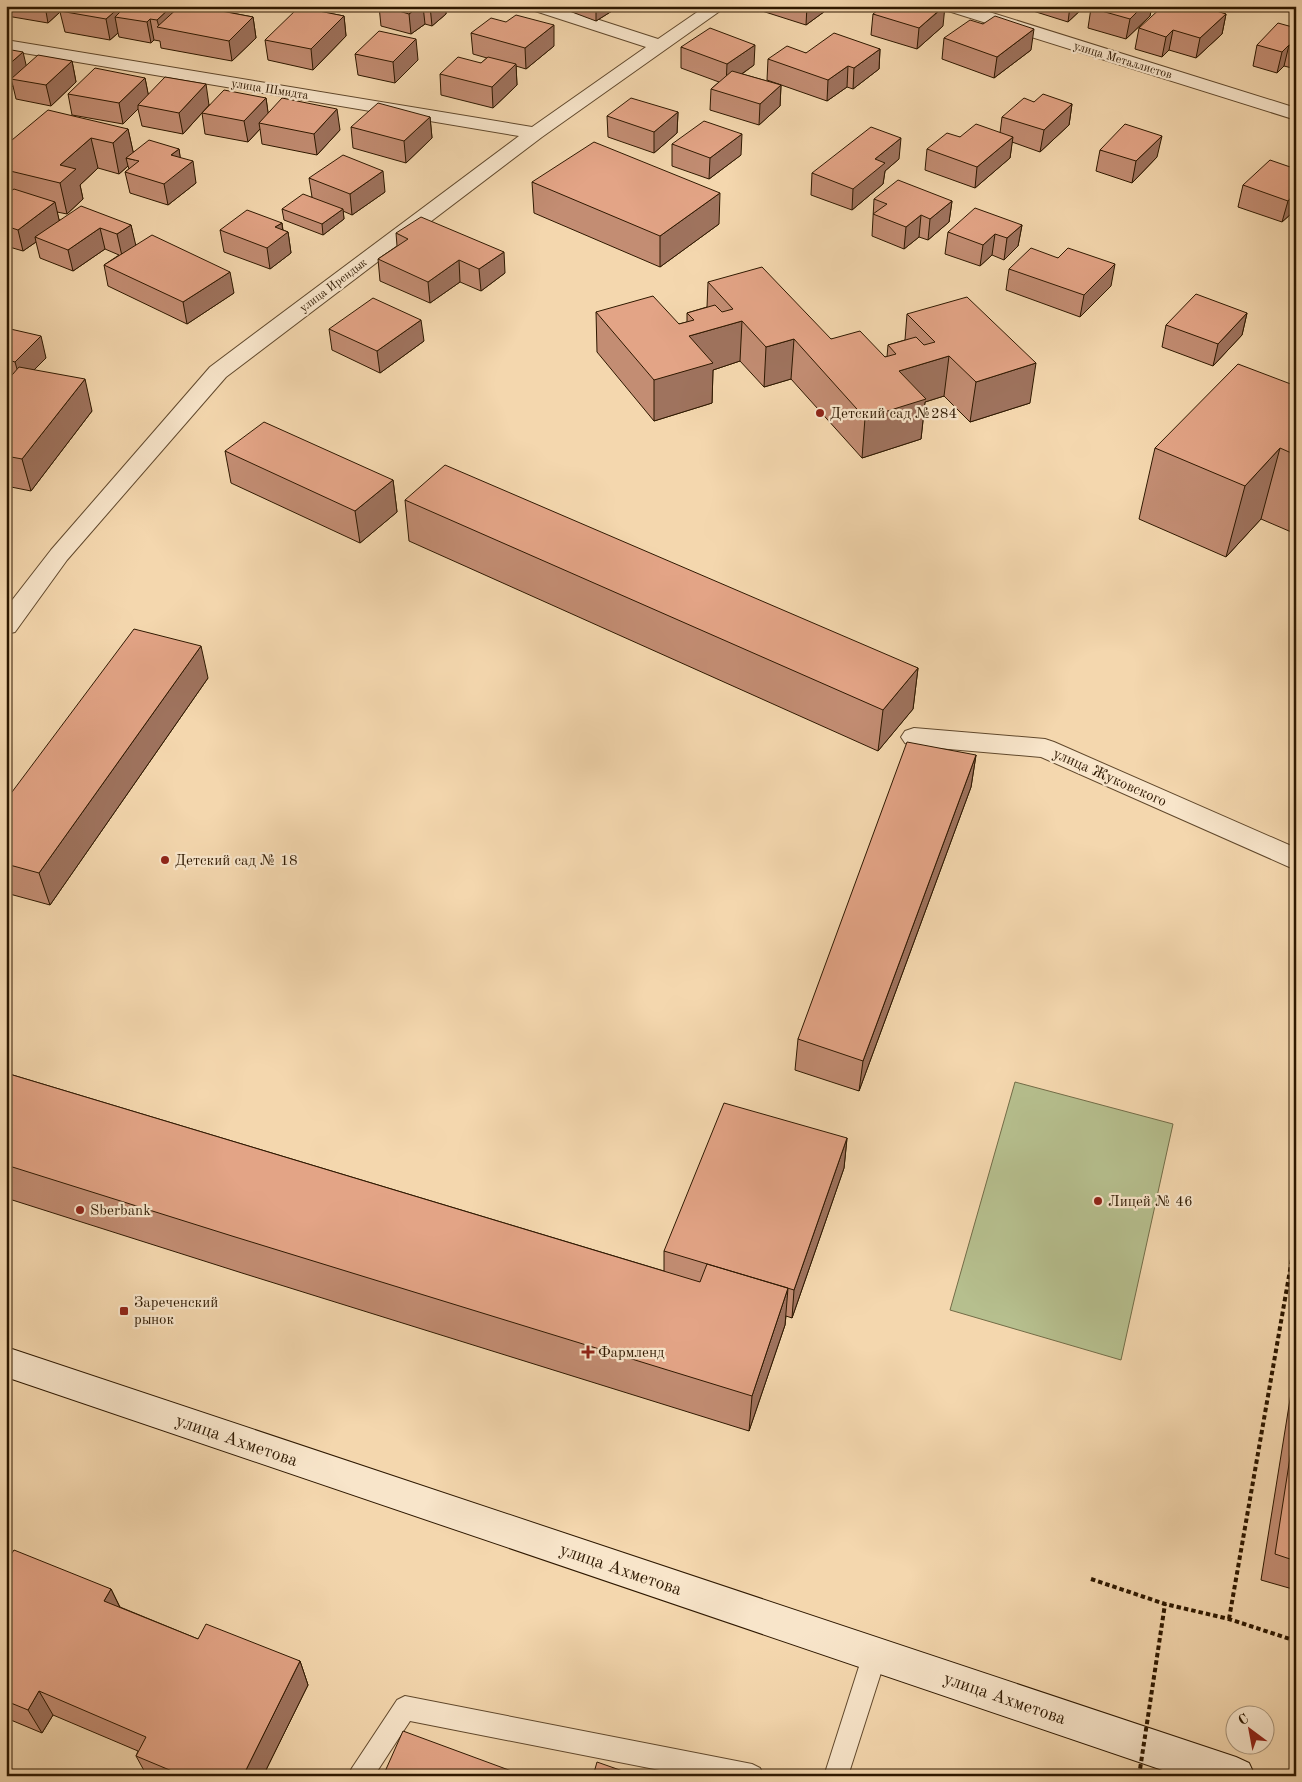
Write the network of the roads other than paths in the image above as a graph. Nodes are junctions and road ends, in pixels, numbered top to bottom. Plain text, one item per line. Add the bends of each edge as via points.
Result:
1 (538, 6) edge
2 (718, 6) edge
3 (950, 6) edge
4 (6, 45) edge
5 (660, 46) junction
6 (1296, 114) edge
7 (534, 133) junction
8 (6, 626) edge
9 (914, 737) dead end
10 (1296, 860) edge
11 (6, 1362) edge
12 (875, 1654) junction
13 (360, 1776) edge
14 (752, 1776) edge
15 (836, 1776) edge
16 (1236, 1776) edge

1 - 5 street
2 - 5 street, улица Ирендык
3 - 6 street, улица Металлистов
4 - 7 street, улица Шмидта
5 - 7 street, улица Ирендык
7 - 8 street, улица Ирендык via 218,372 60,555
9 - 10 street, улица Жуковского via 1045,748
11 - 12 street, улица Ахметова
12 - 15 lane
12 - 16 street, улица Ахметова
13 - 14 lane via 405,1708

